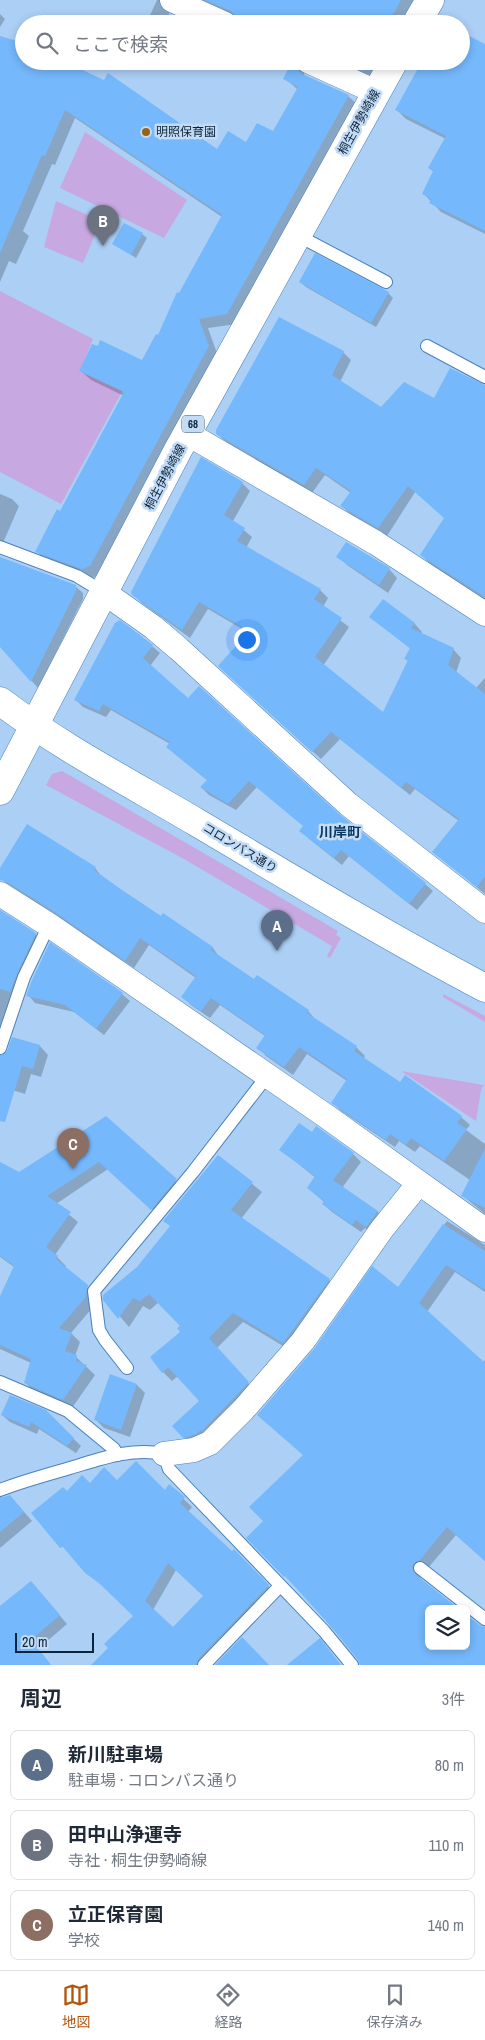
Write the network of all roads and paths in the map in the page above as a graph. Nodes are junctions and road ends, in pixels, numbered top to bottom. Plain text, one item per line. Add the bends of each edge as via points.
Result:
1 (172, 0) edge
2 (430, 0) edge
3 (205, 15) edge
4 (421, 15) edge
5 (328, 70) edge
6 (389, 70) edge
7 (376, 92) junction
8 (297, 235) junction
9 (386, 282) dead end
10 (427, 346) dead end
11 (485, 377) edge
12 (188, 434) junction
13 (0, 547) edge
14 (105, 592) junction
15 (485, 614) edge
16 (0, 701) edge
17 (33, 725) junction
18 (0, 791) edge
19 (0, 894) edge
20 (485, 911) edge
21 (49, 925) junction
22 (485, 988) edge
23 (0, 1048) edge
24 (267, 1076) junction
25 (419, 1183) junction
26 (485, 1230) edge
27 (127, 1368) dead end
28 (0, 1382) edge
29 (164, 1454) junction
30 (118, 1455) junction
31 (0, 1490) edge
32 (420, 1568) dead end
33 (280, 1586) junction
34 (485, 1620) edge
35 (204, 1665) edge
36 (352, 1665) edge

1 - 3 street
2 - 4 main road
5 - 7 street
6 - 7 main road, 桐生伊勢崎線 / 68
7 - 8 main road, 桐生伊勢崎線 / 68
8 - 9 lane
8 - 12 main road, 桐生伊勢崎線 / 68
10 - 11 lane
12 - 14 main road, 桐生伊勢崎線 / 68
12 - 15 street via 376,543
13 - 14 lane via 77,576
14 - 17 main road, 桐生伊勢崎線 / 68
14 - 20 street via 179,649 348,804
16 - 17 main road, コロンバス通り
17 - 18 main road, 桐生伊勢崎線 / 68
17 - 22 main road, コロンバス通り via 370,925
19 - 21 street
21 - 23 lane via 24,977
21 - 24 street
24 - 25 street
24 - 27 lane via 193,1172 94,1291 100,1330
25 - 26 street
25 - 29 street via 303,1341 243,1410 210,1443 194,1450
28 - 30 lane via 68,1411
29 - 30 lane via 149,1450
29 - 33 lane via 169,1469
30 - 31 lane
32 - 34 lane
33 - 35 lane
33 - 36 lane

